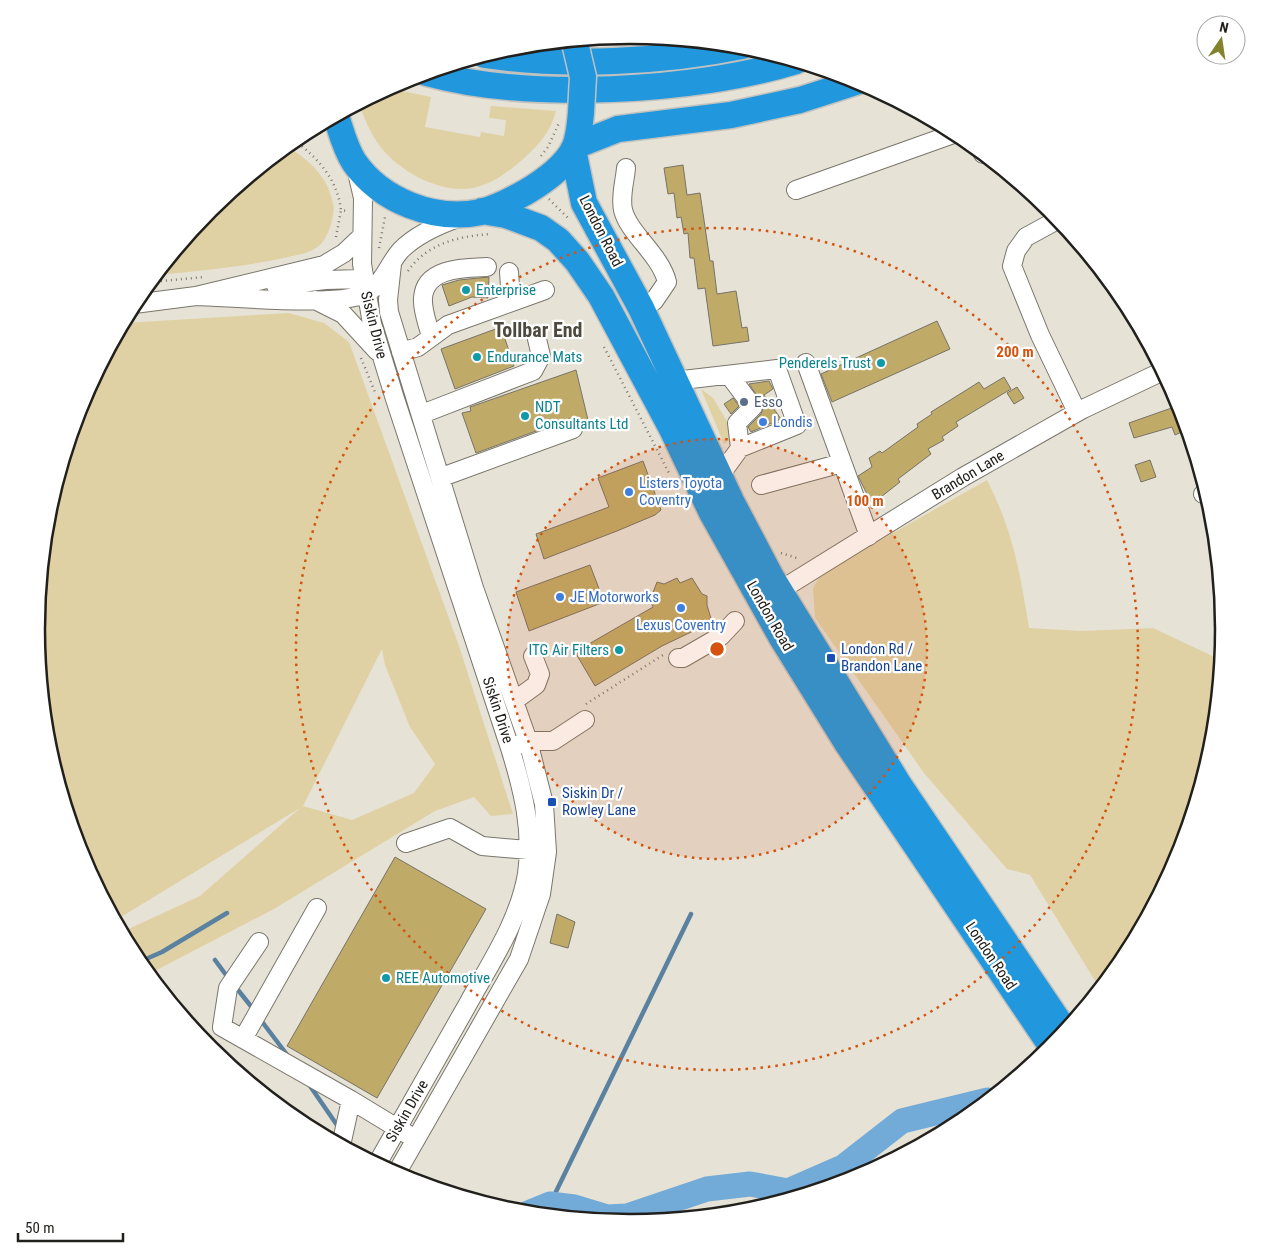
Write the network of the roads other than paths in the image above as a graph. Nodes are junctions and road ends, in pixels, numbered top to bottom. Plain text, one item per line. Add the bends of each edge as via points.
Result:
1 (576, 47) edge
2 (715, 50) edge
3 (506, 57) edge
4 (782, 64) edge
5 (441, 75) edge
6 (846, 85) edge
7 (338, 122) edge
8 (325, 130) edge
9 (947, 136) edge
10 (574, 148) junction
11 (350, 155) junction
12 (630, 175) dead end
13 (796, 190) dead end
14 (476, 212) junction
15 (1052, 223) edge
16 (362, 236) junction
17 (392, 264) junction
18 (487, 267) dead end
19 (509, 272) dead end
20 (368, 286) junction
21 (231, 287) junction
22 (545, 290) dead end
23 (196, 296) junction
24 (314, 300) junction
25 (388, 300) junction
26 (512, 301) junction
27 (145, 303) edge
28 (642, 308) junction
29 (431, 337) junction
30 (537, 339) dead end
31 (401, 352) junction
32 (382, 357) junction
33 (806, 362) dead end
34 (1157, 374) edge
35 (729, 375) junction
36 (674, 381) junction
37 (1077, 412) junction
38 (422, 414) junction
39 (573, 429) dead end
40 (740, 448) junction
41 (842, 463) junction
42 (442, 477) junction
43 (719, 477) junction
44 (761, 485) dead end
45 (868, 536) junction
46 (780, 591) junction
47 (735, 621) dead end
48 (533, 656) dead end
49 (678, 658) road end
50 (514, 701) junction
51 (583, 713) road end
52 (528, 741) junction
53 (510, 748) junction
54 (406, 843) dead end
55 (529, 849) junction
56 (547, 852) junction
57 (317, 908) dead end
58 (259, 942) dead end
59 (1057, 1026) edge
60 (243, 1039) junction
61 (351, 1100) junction
62 (397, 1129) junction
63 (343, 1138) edge
64 (416, 1140) junction
65 (380, 1158) edge
66 (400, 1167) edge

1 - 10 highway, bridge via 583,77 570,117
2 - 3 highway via 674,57 552,61
4 - 5 highway via 716,79 620,89 540,88
6 - 10 highway via 800,100 731,114 618,129
7 - 11 highway
8 - 11 highway
9 - 13 street
10 - 14 highway via 558,167 545,195
10 - 28 highway, London Road via 584,203
11 - 14 highway via 380,188 409,204 438,213
11 - 16 street, Siskin Drive via 363,198
12 - 28 street, London Road via 622,191 623,210 629,224 661,267 667,282 654,301
14 - 17 street via 437,225 411,242
14 - 59 highway, London Road via 506,215 545,230 558,240 587,275 671,428 712,513 782,638 847,743
15 - 37 street via 1026,237 1016,251 1012,266
16 - 20 street, Siskin Drive
16 - 21 street via 344,253 324,265
17 - 20 street
17 - 25 street, Siskin Drive
18 - 29 street via 460,268 436,275 431,281 423,296
19 - 26 street
20 - 21 street
20 - 24 street via 347,298
20 - 25 street
20 - 32 street, Siskin Drive
21 - 23 street
22 - 26 street
23 - 24 street
23 - 27 street
24 - 32 street via 343,314
25 - 31 street, Siskin Drive
26 - 29 street via 448,325
28 - 36 highway, London Road
29 - 31 street via 418,347
30 - 38 street via 541,356 533,371
31 - 38 street, Siskin Drive
32 - 53 street, Siskin Drive
33 - 41 street
34 - 37 street, Brandon Lane
35 - 36 street
35 - 40 street via 753,407 737,423
35 - 40 street via 776,369 797,425
36 - 43 highway, London Road
37 - 45 street, Brandon Lane
38 - 42 street, Siskin Drive
39 - 42 street
40 - 43 street
41 - 44 street
41 - 45 street
42 - 50 street, Siskin Drive via 474,588
43 - 46 highway, London Road
45 - 46 street, Brandon Lane
46 - 59 highway, London Road via 899,785 1040,992
47 - 49 street via 721,636
48 - 50 street via 540,674 536,685
50 - 52 street, Siskin Drive
51 - 52 street via 553,740
52 - 53 street
52 - 56 street, Siskin Drive via 544,804
53 - 55 street, Siskin Drive via 526,805
54 - 55 street via 450,828 482,846
55 - 56 street
55 - 62 street, Siskin Drive via 518,909
56 - 64 street, Siskin Drive via 541,894 519,959
57 - 60 street
58 - 60 street via 228,988 222,1027
60 - 61 street
61 - 62 street
61 - 63 street
62 - 64 street
62 - 65 street, Siskin Drive
64 - 66 street, Siskin Drive

